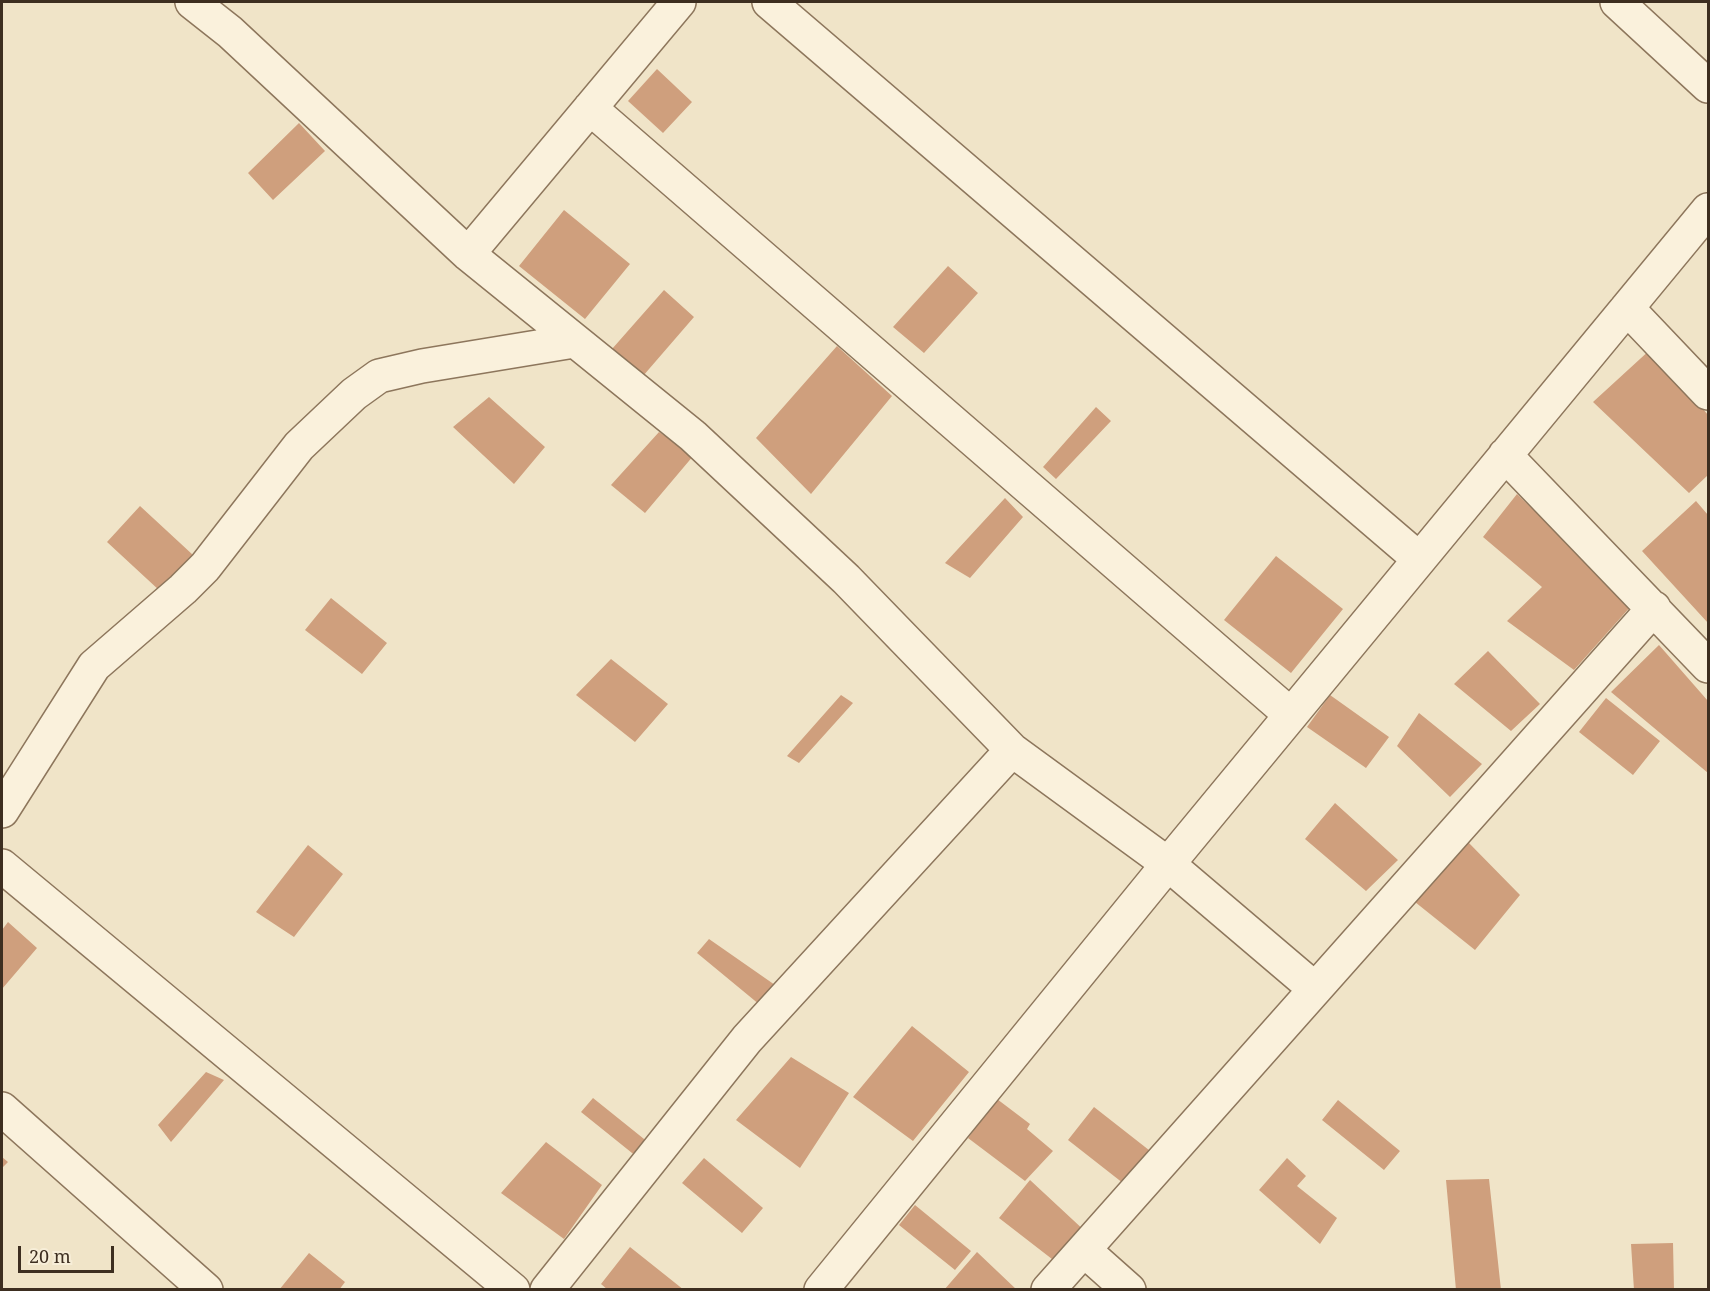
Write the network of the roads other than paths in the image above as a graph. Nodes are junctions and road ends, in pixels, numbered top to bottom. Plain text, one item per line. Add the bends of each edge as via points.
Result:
1 (192, 2) edge
2 (679, 2) edge
3 (769, 2) edge
4 (1617, 2) edge
5 (1708, 86) edge
6 (590, 108) junction
7 (1708, 210) edge
8 (468, 254) junction
9 (1627, 308) junction
10 (574, 341) junction
11 (1708, 393) edge
12 (1505, 455) junction
13 (1419, 559) junction
14 (1654, 608) junction
15 (1708, 666) edge
16 (1291, 715) junction
17 (1012, 750) junction
18 (2, 811) edge
19 (1167, 864) junction
20 (2, 866) edge
21 (1315, 989) junction
22 (2, 1109) edge
23 (1084, 1250) junction
24 (206, 1290) edge
25 (513, 1290) edge
26 (547, 1290) edge
27 (821, 1290) edge
28 (1048, 1290) edge
29 (1129, 1290) edge

1 - 8 street via 230,32
2 - 6 street
3 - 13 street
4 - 5 street
6 - 8 street
6 - 16 street
7 - 9 street
8 - 10 street
9 - 11 street
9 - 12 street
10 - 17 street via 702,444 846,579
10 - 18 street via 379,376 354,394 299,446 205,567 94,666
12 - 13 street
12 - 14 street
13 - 16 street
14 - 15 street
14 - 21 street
16 - 19 street
17 - 19 street
17 - 26 street via 747,1039
19 - 21 street
19 - 27 street
20 - 25 street
21 - 23 street
22 - 24 street
23 - 28 street
23 - 29 street

